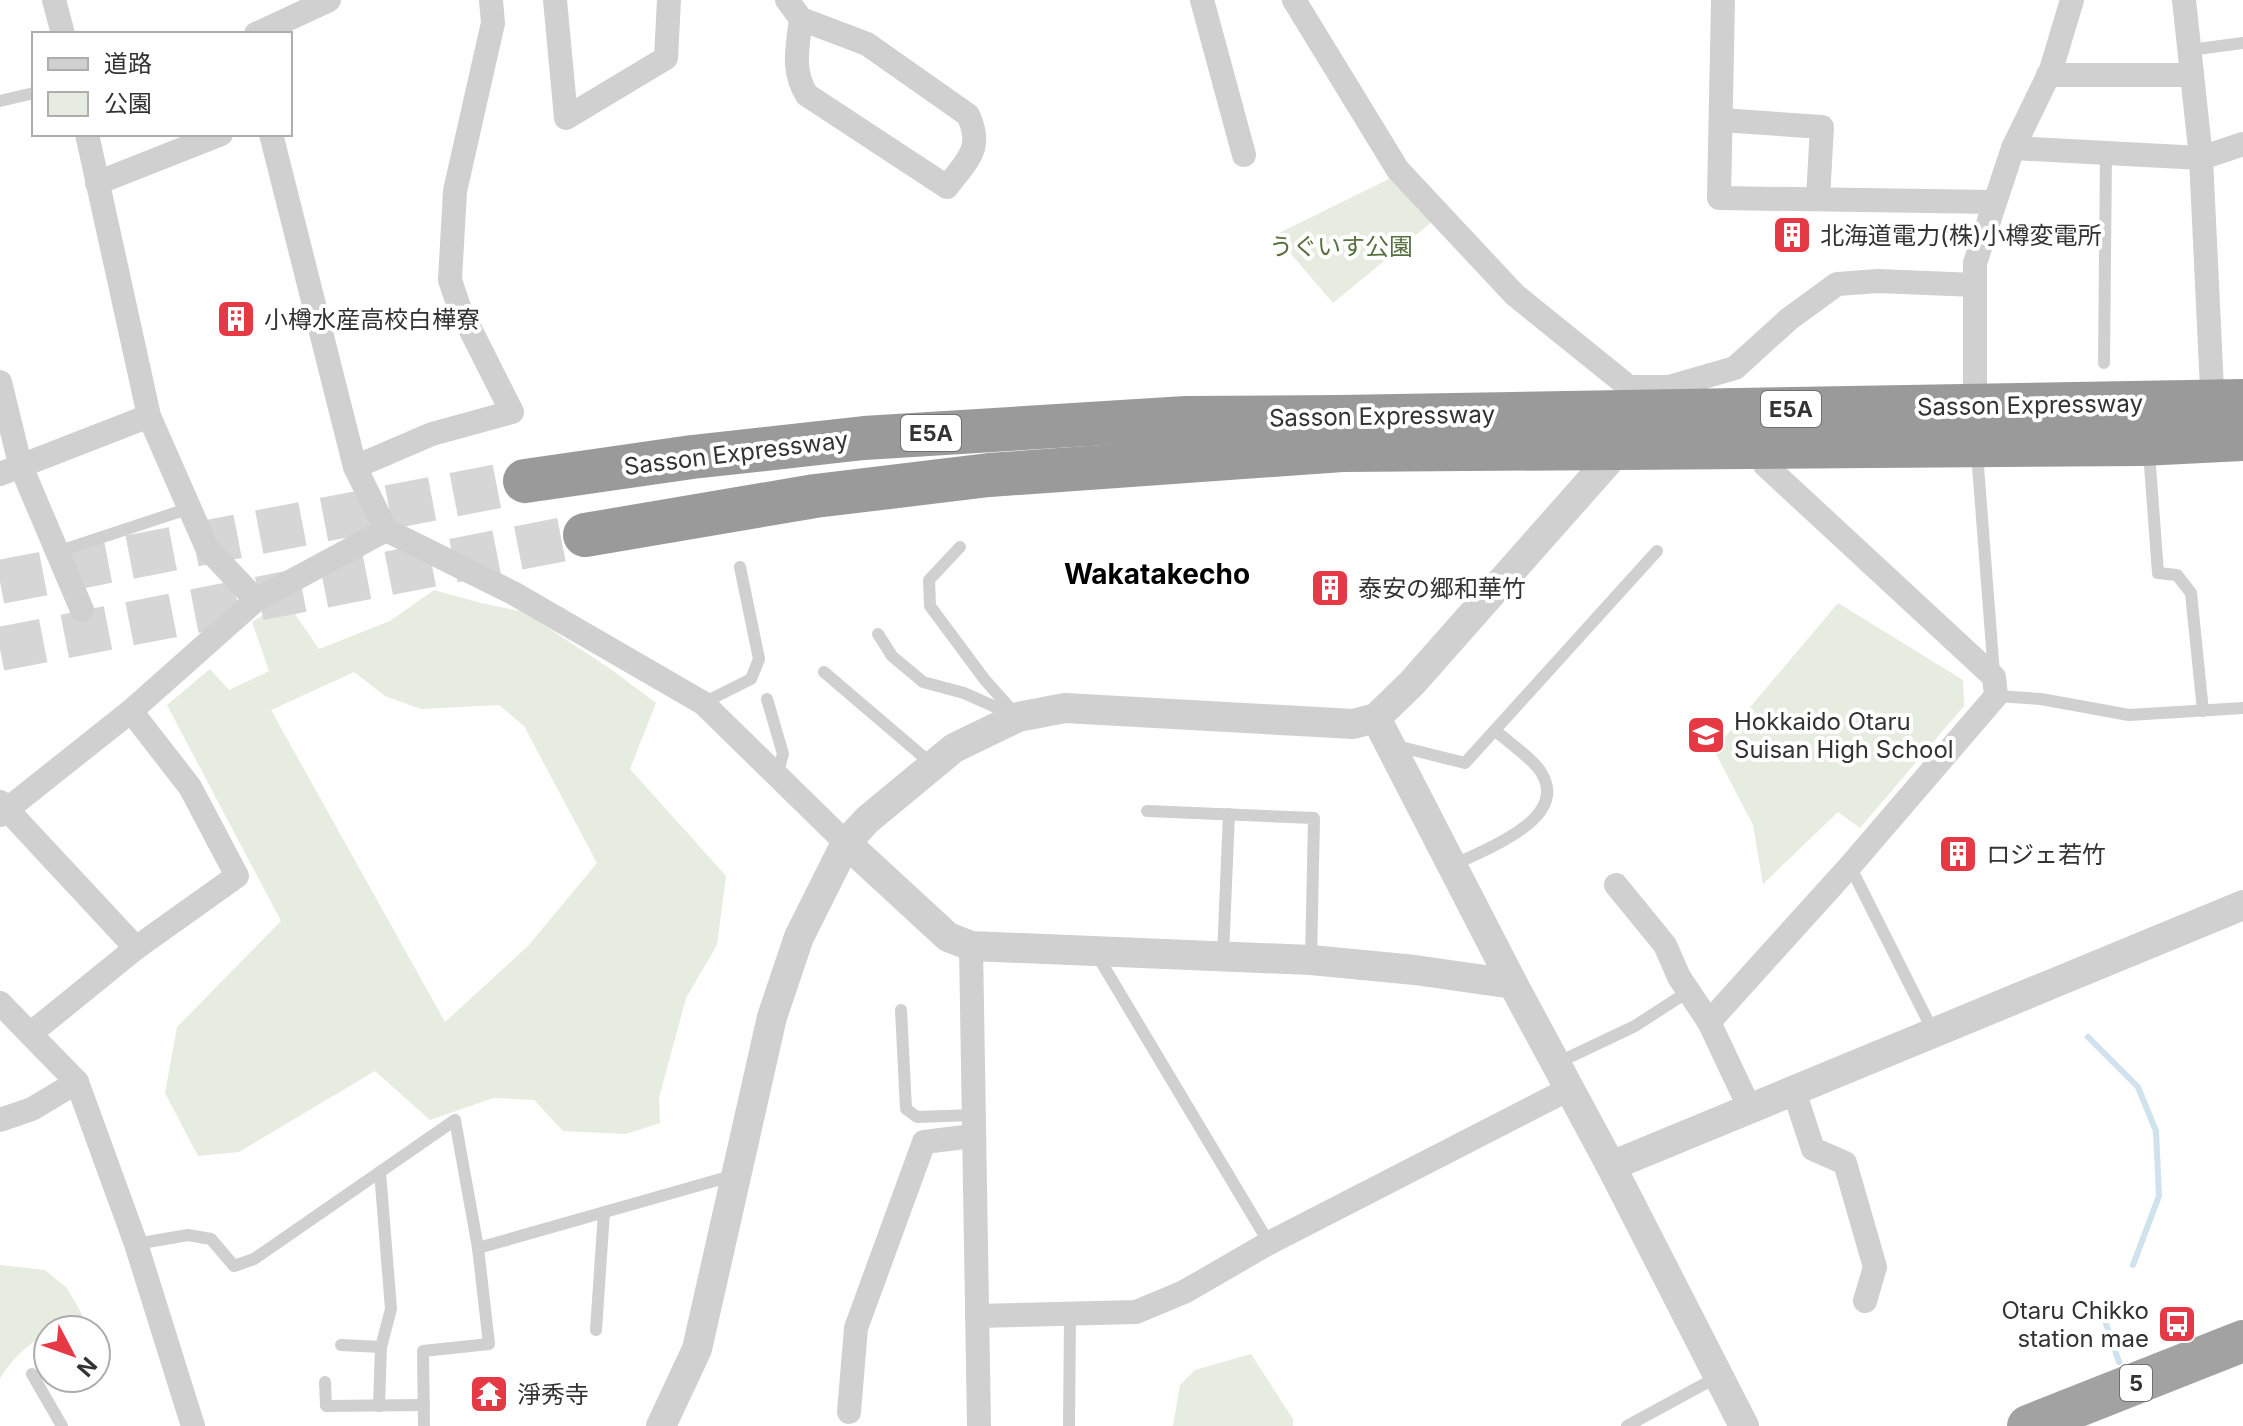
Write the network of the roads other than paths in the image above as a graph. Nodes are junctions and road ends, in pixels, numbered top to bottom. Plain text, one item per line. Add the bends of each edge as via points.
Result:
1 (54, 0) edge
2 (329, 0) edge
3 (491, 0) edge
4 (555, 0) edge
5 (669, 0) edge
6 (1202, 0) edge
7 (1294, 0) edge
8 (1723, 0) edge
9 (2072, 0) edge
10 (2184, 0) edge
11 (794, 9) edge
12 (62, 32) edge
13 (260, 32) edge
14 (2243, 43) edge
15 (2190, 50) junction
16 (2048, 75) junction
17 (2192, 75) junction
18 (32, 93) edge
19 (0, 101) edge
20 (1721, 120) junction
21 (87, 136) edge
22 (216, 136) edge
23 (272, 136) edge
24 (2243, 144) edge
25 (2013, 148) junction
26 (2106, 153) junction
27 (1244, 155) dead end
28 (2201, 158) junction
29 (97, 183) junction
30 (1818, 198) junction
31 (1994, 202) junction
32 (1975, 285) junction
33 (2104, 363) dead end
34 (2243, 381) edge
35 (1, 388) edge
36 (1865, 408) junction
37 (2243, 415) edge
38 (149, 416) junction
39 (1975, 425) junction
40 (2235, 426) edge
41 (1764, 427) junction
42 (1340, 434) junction
43 (2145, 439) junction
44 (355, 467) junction
45 (10, 469) edge
46 (525, 481) tunnel mouth
47 (190, 508) junction
48 (386, 530) junction
49 (585, 535) tunnel mouth
50 (960, 547) dead end
51 (1657, 551) dead end
52 (57, 552) junction
53 (740, 567) dead end
54 (256, 600) junction
55 (82, 610) dead end
56 (878, 634) dead end
57 (824, 672) dead end
58 (1995, 686) junction
59 (767, 699) dead end
60 (703, 703) junction
61 (2243, 708) edge
62 (131, 711) junction
63 (2203, 711) junction
64 (1018, 717) junction
65 (1383, 731) junction
66 (1496, 731) junction
67 (933, 765) junction
68 (777, 776) junction
69 (3, 809) edge
70 (1147, 811) dead end
71 (1229, 814) junction
72 (846, 843) junction
73 (1452, 866) junction
74 (1850, 866) junction
75 (1616, 885) dead end
76 (2243, 905) edge
77 (971, 946) junction
78 (136, 948) junction
79 (1095, 952) junction
80 (1223, 956) junction
81 (1311, 960) junction
82 (1513, 984) junction
83 (1689, 991) junction
84 (0, 1003) edge
85 (901, 1010) dead end
86 (1709, 1022) junction
87 (1934, 1033) junction
88 (30, 1034) junction
89 (1562, 1077) junction
90 (77, 1082) junction
91 (1794, 1091) junction
92 (1750, 1109) junction
93 (0, 1120) edge
94 (973, 1126) junction
95 (1611, 1166) junction
96 (380, 1172) junction
97 (736, 1175) junction
98 (604, 1212) junction
99 (1269, 1243) junction
100 (136, 1244) junction
101 (478, 1248) junction
102 (1865, 1301) dead end
103 (1070, 1315) junction
104 (977, 1316) junction
105 (596, 1330) dead end
106 (2243, 1341) edge
107 (341, 1345) dead end
108 (381, 1347) junction
109 (1719, 1376) junction
110 (325, 1382) dead end
111 (44, 1394) edge
112 (424, 1405) junction
113 (379, 1406) junction
114 (849, 1412) dead end
115 (62, 1426) edge
116 (193, 1426) edge
117 (424, 1426) edge
118 (661, 1426) edge
119 (979, 1426) edge
120 (1069, 1426) edge
121 (1627, 1426) edge
122 (1744, 1426) edge
123 (2028, 1426) edge

1 - 12 street
2 - 13 street
3 - 44 street via 493,23 455,191 450,280 512,412 432,434
4 - 5 street via 566,118 666,58
6 - 27 street
7 - 32 street via 1398,170 1515,295 1629,387 1669,387 1735,368 1837,284
8 - 20 street
9 - 16 street
10 - 15 street
11 - 11 street via 867,44 968,115 975,150 947,187 807,95 796,68
14 - 15 lane
15 - 17 street
16 - 17 street
16 - 25 street
17 - 28 street
18 - 19 lane
20 - 30 street via 1822,127
20 - 30 street via 1719,198
21 - 29 street
22 - 29 street
23 - 44 street
24 - 28 street
25 - 26 street
25 - 31 street
26 - 28 street
26 - 33 lane
28 - 40 street
29 - 38 street
30 - 31 street
31 - 32 street via 1975,263
32 - 39 street
34 - 36 highway
35 - 45 street
36 - 40 highway, Sasson Expressway / E5A
36 - 42 highway, Sasson Expressway / E5A
37 - 40 street
38 - 45 street
38 - 47 street
39 - 40 street
39 - 41 street
39 - 58 lane
40 - 43 highway, Sasson Expressway / E5A
41 - 58 street via 1765,465
41 - 65 street via 1637,428 1412,683
42 - 43 highway, Sasson Expressway / E5A
42 - 46 highway, Sasson Expressway / E5A via 1186,418 864,438
42 - 49 highway, Sasson Expressway / E5A via 815,496
43 - 63 lane via 2158,573 2177,575 2191,593
44 - 48 street
45 - 52 street
47 - 52 lane
47 - 54 street via 207,548
48 - 54 street
48 - 60 street via 513,593
50 - 64 lane via 929,580 930,606
51 - 66 lane
52 - 55 street
53 - 60 lane via 759,659 751,679
54 - 62 street
56 - 64 lane via 892,656 923,682
57 - 67 lane
58 - 63 lane via 2129,715
58 - 74 street
59 - 68 lane via 783,754
60 - 68 street
61 - 63 lane
62 - 69 street
62 - 78 street via 190,787 237,876
64 - 65 street via 1065,708 1353,724
64 - 67 street via 954,748
65 - 66 lane via 1465,763
65 - 73 street
66 - 73 lane via 1542,772 1548,788 1546,806 1534,822
67 - 72 street
68 - 72 street
69 - 78 street
70 - 71 lane
71 - 80 lane
71 - 81 lane via 1314,818
72 - 77 street via 948,937
72 - 97 street via 788,965
73 - 82 street
74 - 86 street
74 - 87 lane
75 - 83 street via 1665,945
76 - 87 street
77 - 79 street
77 - 94 street
78 - 88 street
79 - 80 street
79 - 99 lane
80 - 81 street
81 - 82 street
82 - 89 street
83 - 86 street
83 - 89 lane
84 - 88 street
85 - 94 lane via 906,1109 917,1117
86 - 92 street
87 - 91 street
88 - 90 street
89 - 95 street
89 - 99 street
90 - 93 street via 32,1109
90 - 100 street
91 - 92 street
91 - 102 street via 1813,1149 1845,1163 1875,1267
92 - 95 street
94 - 104 street
94 - 114 street via 924,1142 856,1328
95 - 109 street
96 - 100 lane via 254,1259 234,1266 211,1239 188,1235
96 - 101 lane via 455,1120
96 - 108 lane via 391,1309
97 - 98 lane
97 - 118 street via 697,1349
98 - 101 lane
98 - 105 lane
99 - 103 street via 1184,1292 1136,1312
100 - 116 street
101 - 112 lane via 489,1344 423,1351
103 - 104 street
103 - 120 lane
104 - 119 street
106 - 123 highway, 5
107 - 108 lane
108 - 113 lane
109 - 121 lane
109 - 122 street
110 - 113 lane via 326,1406
111 - 115 lane
112 - 113 lane
112 - 117 lane

